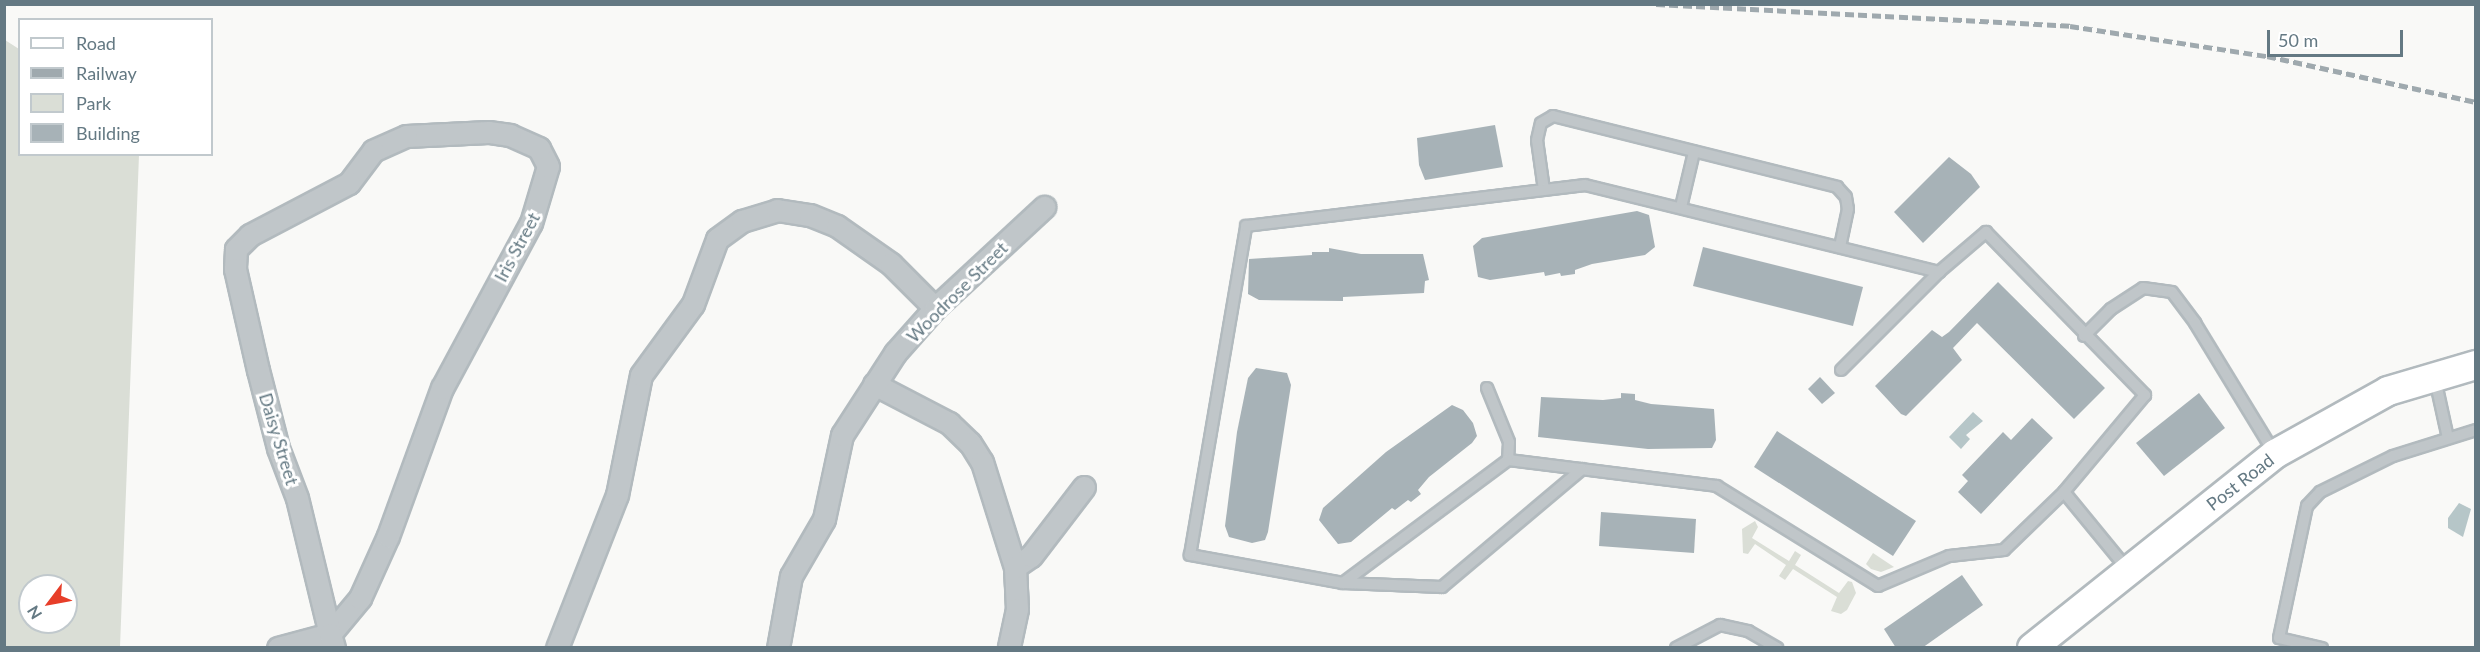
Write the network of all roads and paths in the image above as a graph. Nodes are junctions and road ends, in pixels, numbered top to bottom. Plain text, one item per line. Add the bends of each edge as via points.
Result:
1 (1694, 152) junction
2 (1544, 190) junction
3 (1044, 207) dead end
4 (1681, 207) junction
5 (250, 235) joint
6 (1840, 247) junction
7 (1939, 272) junction
8 (935, 308) junction
9 (2084, 336) junction
10 (2475, 365) edge
11 (1840, 370) dead end
12 (2434, 375) junction
13 (874, 384) junction
14 (1487, 388) dead end
15 (2475, 430) edge
16 (2448, 438) junction
17 (2275, 454) junction
18 (1508, 460) junction
19 (1582, 469) junction
20 (1084, 487) dead end
21 (2064, 492) junction
22 (1015, 567) junction
23 (2129, 571) junction
24 (1343, 583) junction
25 (332, 641) edge
26 (2037, 646) edge
27 (278, 648) edge
28 (557, 648) edge
29 (778, 648) edge
30 (1009, 648) edge
31 (1676, 648) edge
32 (1777, 648) edge
33 (2322, 648) edge

1 - 2 lane via 1553,117 1541,123 1537,140
1 - 4 lane
1 - 6 lane via 1837,188 1846,197 1848,209
2 - 4 lane via 1585,185
2 - 24 lane via 1246,226 1190,555
3 - 8 street, Woodrose Street
4 - 6 lane
5 - 25 street, Daisy Street via 236,249 235,269 278,448 297,498
5 - 25 street, Iris Street via 349,183 373,151 406,136 488,132 510,135 539,148 548,166 531,223 442,388 388,536 360,598
6 - 7 lane
7 - 9 lane via 1986,232
7 - 11 lane
8 - 13 street, Woodrose Street
8 - 28 street via 891,264 837,226 810,215 777,210 742,221 717,239 693,304 641,375 617,495
9 - 17 lane via 2111,309 2143,288 2172,292
9 - 21 lane via 2145,395
10 - 12 street, Post Road
12 - 16 lane
12 - 17 street, Post Road via 2388,391
13 - 22 street via 949,423 970,443 982,462
13 - 29 street, Woodrose Street via 842,435 824,519 791,576
14 - 18 lane via 1509,442
15 - 16 lane
16 - 33 lane via 2392,456 2320,492 2307,506 2279,638
17 - 23 street, Post Road
18 - 19 lane
18 - 24 lane
19 - 21 lane via 1717,486 1878,585 1949,556 2004,550
19 - 24 lane via 1442,587
20 - 22 street via 1031,556
21 - 23 lane
22 - 30 street via 1017,609
23 - 26 street, Post Road
25 - 27 street
31 - 32 lane via 1720,625 1748,631

